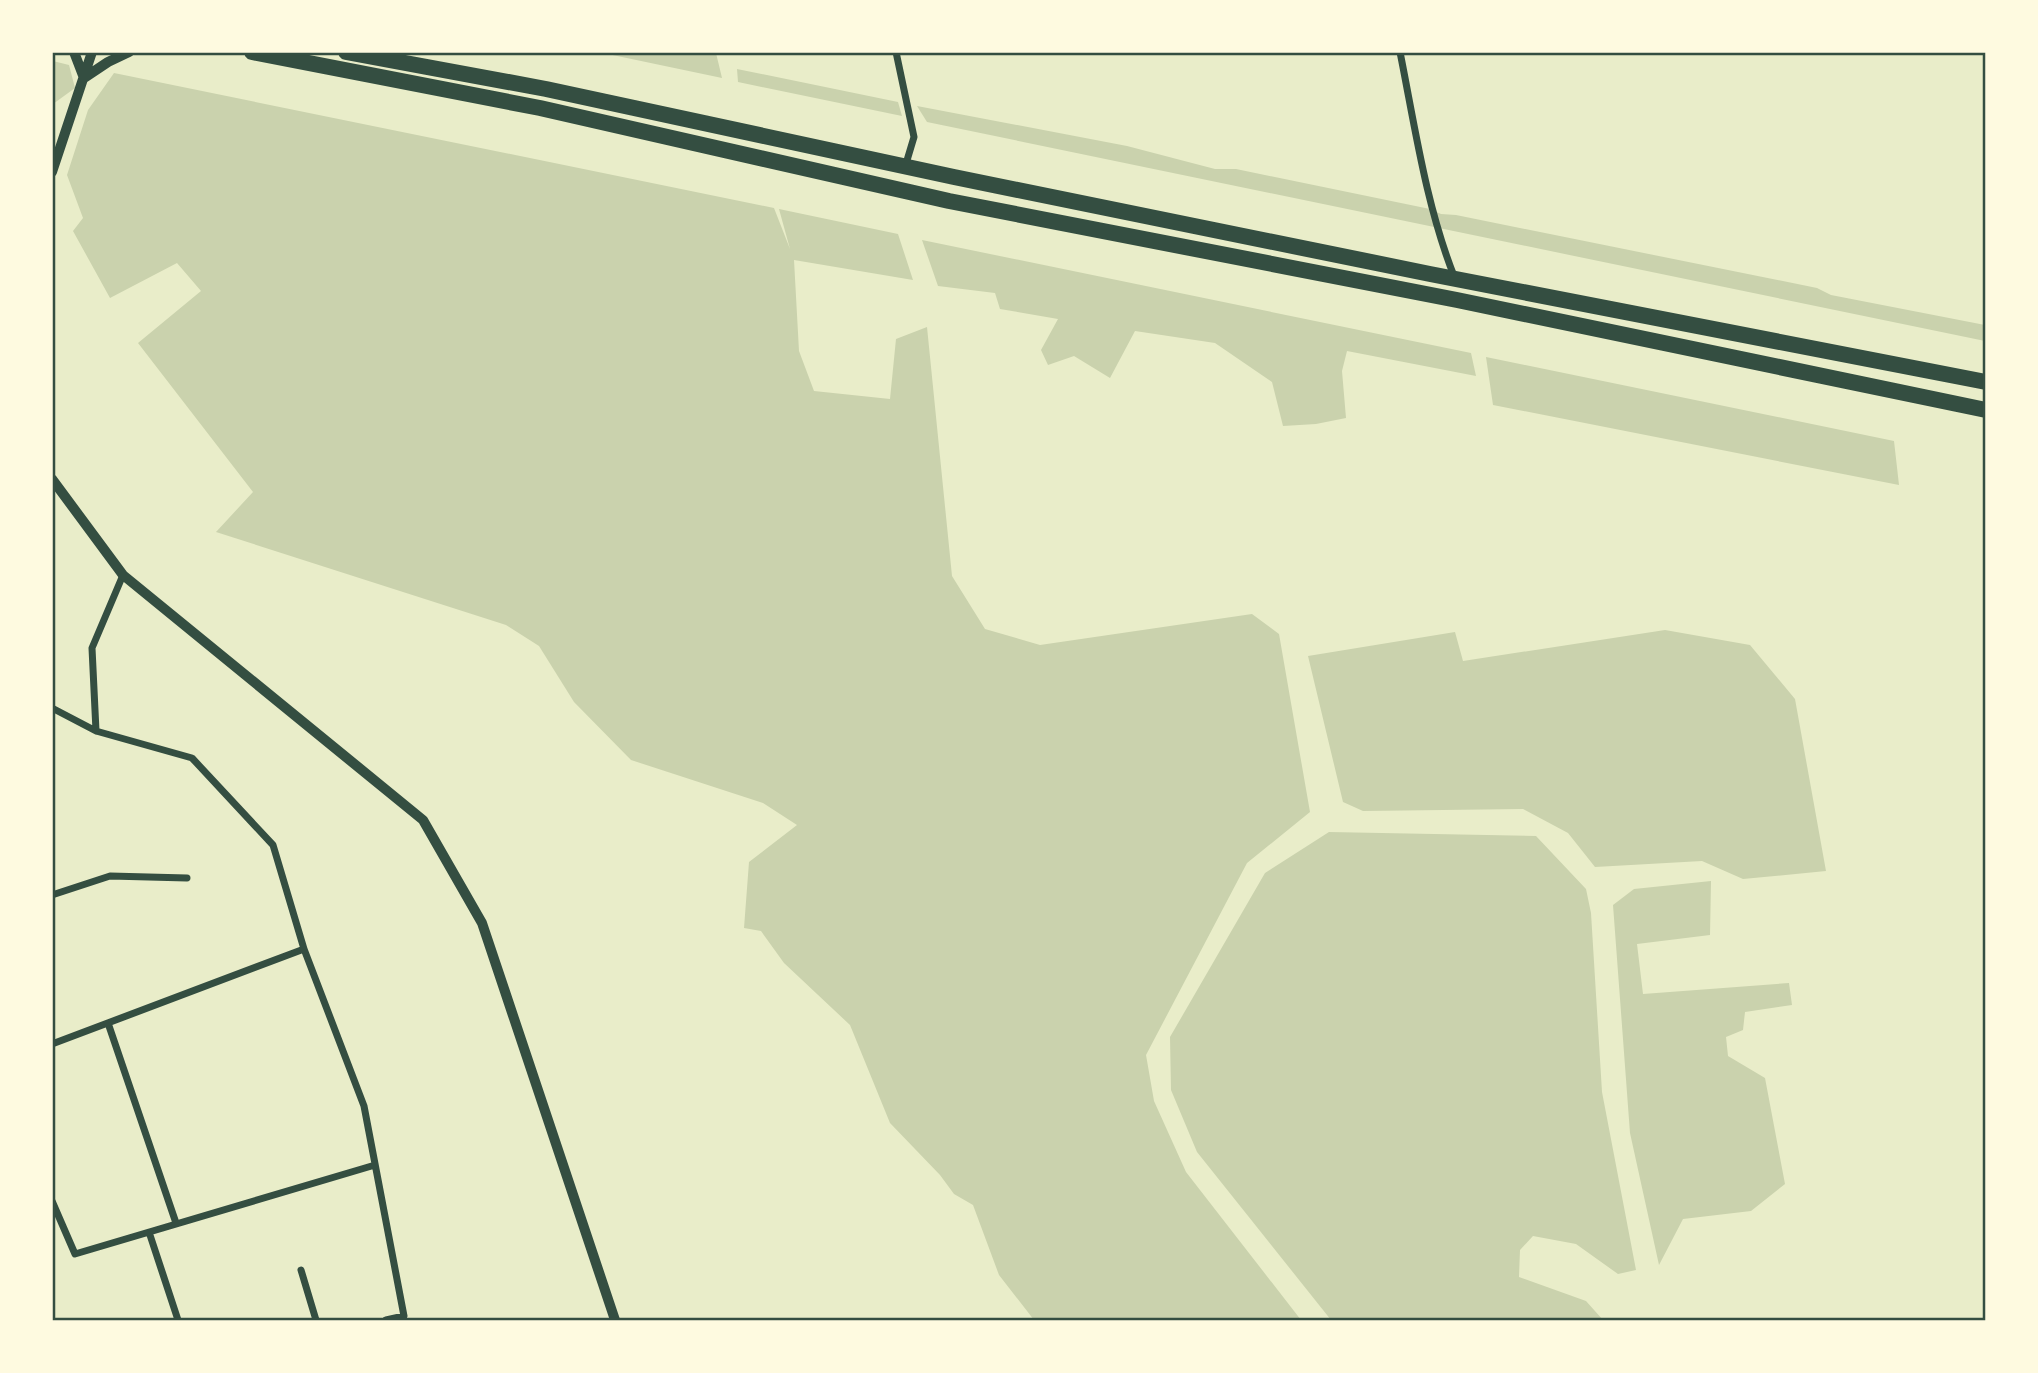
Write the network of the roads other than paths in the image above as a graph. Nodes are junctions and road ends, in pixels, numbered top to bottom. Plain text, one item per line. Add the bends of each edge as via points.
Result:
1 (74, 52) edge
2 (92, 52) edge
3 (129, 52) edge
4 (252, 52) edge
5 (346, 52) edge
6 (896, 52) edge
7 (1400, 52) edge
8 (84, 78) junction
9 (905, 167) junction
10 (52, 172) edge
11 (1455, 279) junction
12 (1986, 383) edge
13 (1986, 410) edge
14 (52, 479) edge
15 (123, 575) junction
16 (52, 708) edge
17 (96, 731) junction
18 (187, 878) dead end
19 (52, 895) edge
20 (304, 949) junction
21 (108, 1023) junction
22 (52, 1044) edge
23 (375, 1165) junction
24 (52, 1201) edge
25 (176, 1223) junction
26 (149, 1232) junction
27 (301, 1270) dead end
28 (178, 1321) edge
29 (316, 1321) edge
30 (386, 1321) edge
31 (615, 1321) edge

1 - 8 street
2 - 8 street
3 - 8 street
4 - 13 highway via 540,108 949,201
5 - 9 highway via 546,89
6 - 9 street via 914,137
7 - 11 street via 1430,200
8 - 10 street
9 - 11 highway
11 - 12 highway
14 - 15 street
15 - 17 street via 92,648
15 - 31 street via 423,820 482,923
16 - 17 street
17 - 20 street via 192,758 273,845
18 - 19 street via 110,876
20 - 21 street
20 - 23 street via 364,1106
21 - 22 street
21 - 25 street
23 - 25 street
23 - 30 street via 404,1316
24 - 26 street via 75,1254
25 - 26 street
26 - 28 street
27 - 29 street

